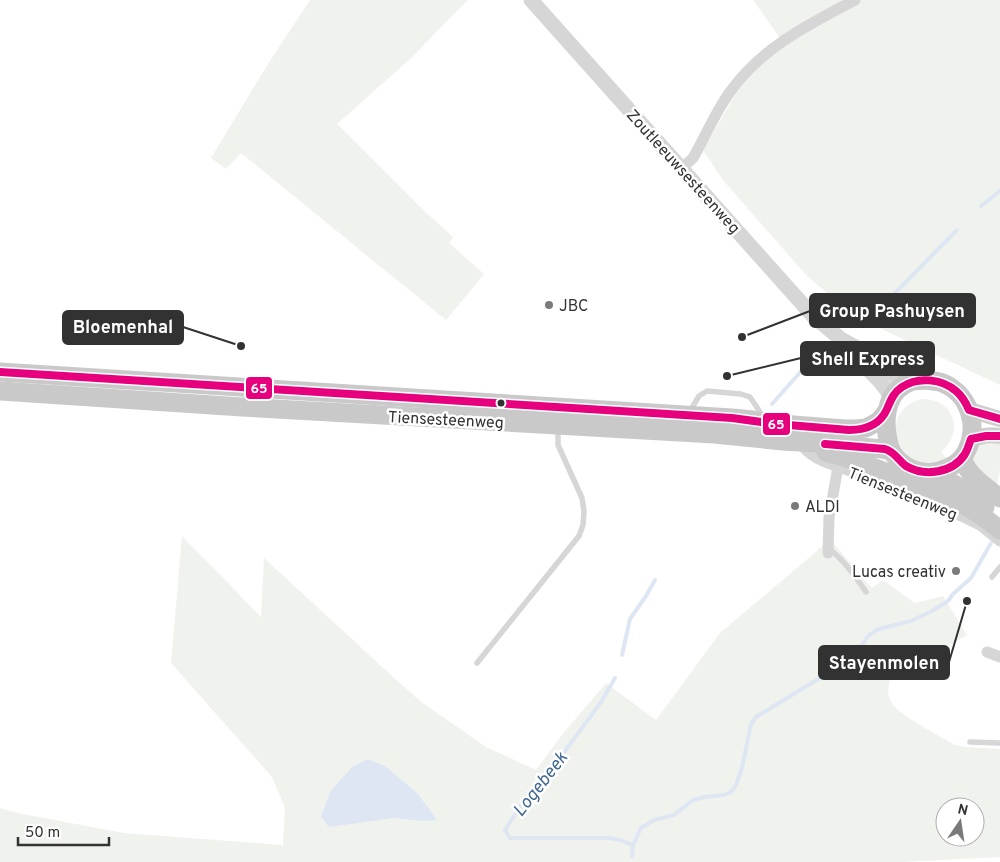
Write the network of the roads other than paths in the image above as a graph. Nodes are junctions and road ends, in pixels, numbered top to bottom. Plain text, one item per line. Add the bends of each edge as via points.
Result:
1 (531, 0) edge
2 (856, 0) edge
3 (681, 170) junction
4 (840, 339) junction
5 (0, 372) edge
6 (910, 382) junction
7 (0, 391) edge
8 (889, 405) junction
9 (507, 408) junction
10 (969, 410) junction
11 (558, 416) junction
12 (688, 416) junction
13 (1000, 419) edge
14 (768, 423) junction
15 (1000, 436) edge
16 (971, 439) junction
17 (784, 442) junction
18 (804, 448) junction
19 (892, 451) junction
20 (962, 458) junction
21 (838, 467) junction
22 (935, 472) junction
23 (1000, 498) edge
24 (1000, 518) edge
25 (1000, 530) edge
26 (1000, 542) edge
27 (828, 551) joint
28 (1000, 567) edge
29 (992, 577) dead end
30 (866, 592) dead end
31 (987, 652) dead end
32 (1000, 656) edge
33 (477, 662) dead end
34 (970, 742) dead end
35 (1000, 743) edge

1 - 3 street, Zoutleeuwsesteenweg
2 - 3 street via 805,26 759,60 729,92 698,150
3 - 4 street, Zoutleeuwsesteenweg via 814,317
4 - 6 street, Zoutleeuwsesteenweg via 861,350 897,378
4 - 8 street, Zoutleeuwsesteenweg via 888,391
5 - 9 main road, Tiensesteenweg
6 - 8 main road via 896,391
6 - 10 main road via 941,383 954,390
7 - 9 main road, Tiensesteenweg via 242,407
8 - 14 main road, Tiensesteenweg via 878,421 866,428
8 - 19 main road via 886,428
9 - 11 main road, Tiensesteenweg
10 - 13 main road
10 - 16 main road via 972,416
11 - 12 main road, Tiensesteenweg
11 - 17 main road, Tiensesteenweg
11 - 33 lane via 558,444 582,498 584,511 579,536
12 - 14 main road, Tiensesteenweg
12 - 14 lane via 699,396 707,391 750,397
15 - 16 main road via 991,434
16 - 20 main road
17 - 18 main road
17 - 19 main road, Tiensesteenweg
18 - 21 street, Tiensesteenweg via 822,461
18 - 25 main road via 881,470 949,497 987,518
19 - 22 main road via 902,463 914,470
20 - 22 main road via 954,465
20 - 23 main road via 972,475
21 - 26 street, Tiensesteenweg via 964,517
21 - 27 street via 829,517
22 - 24 main road via 965,490
27 - 30 lane via 839,556
28 - 29 lane
31 - 32 street
34 - 35 lane

